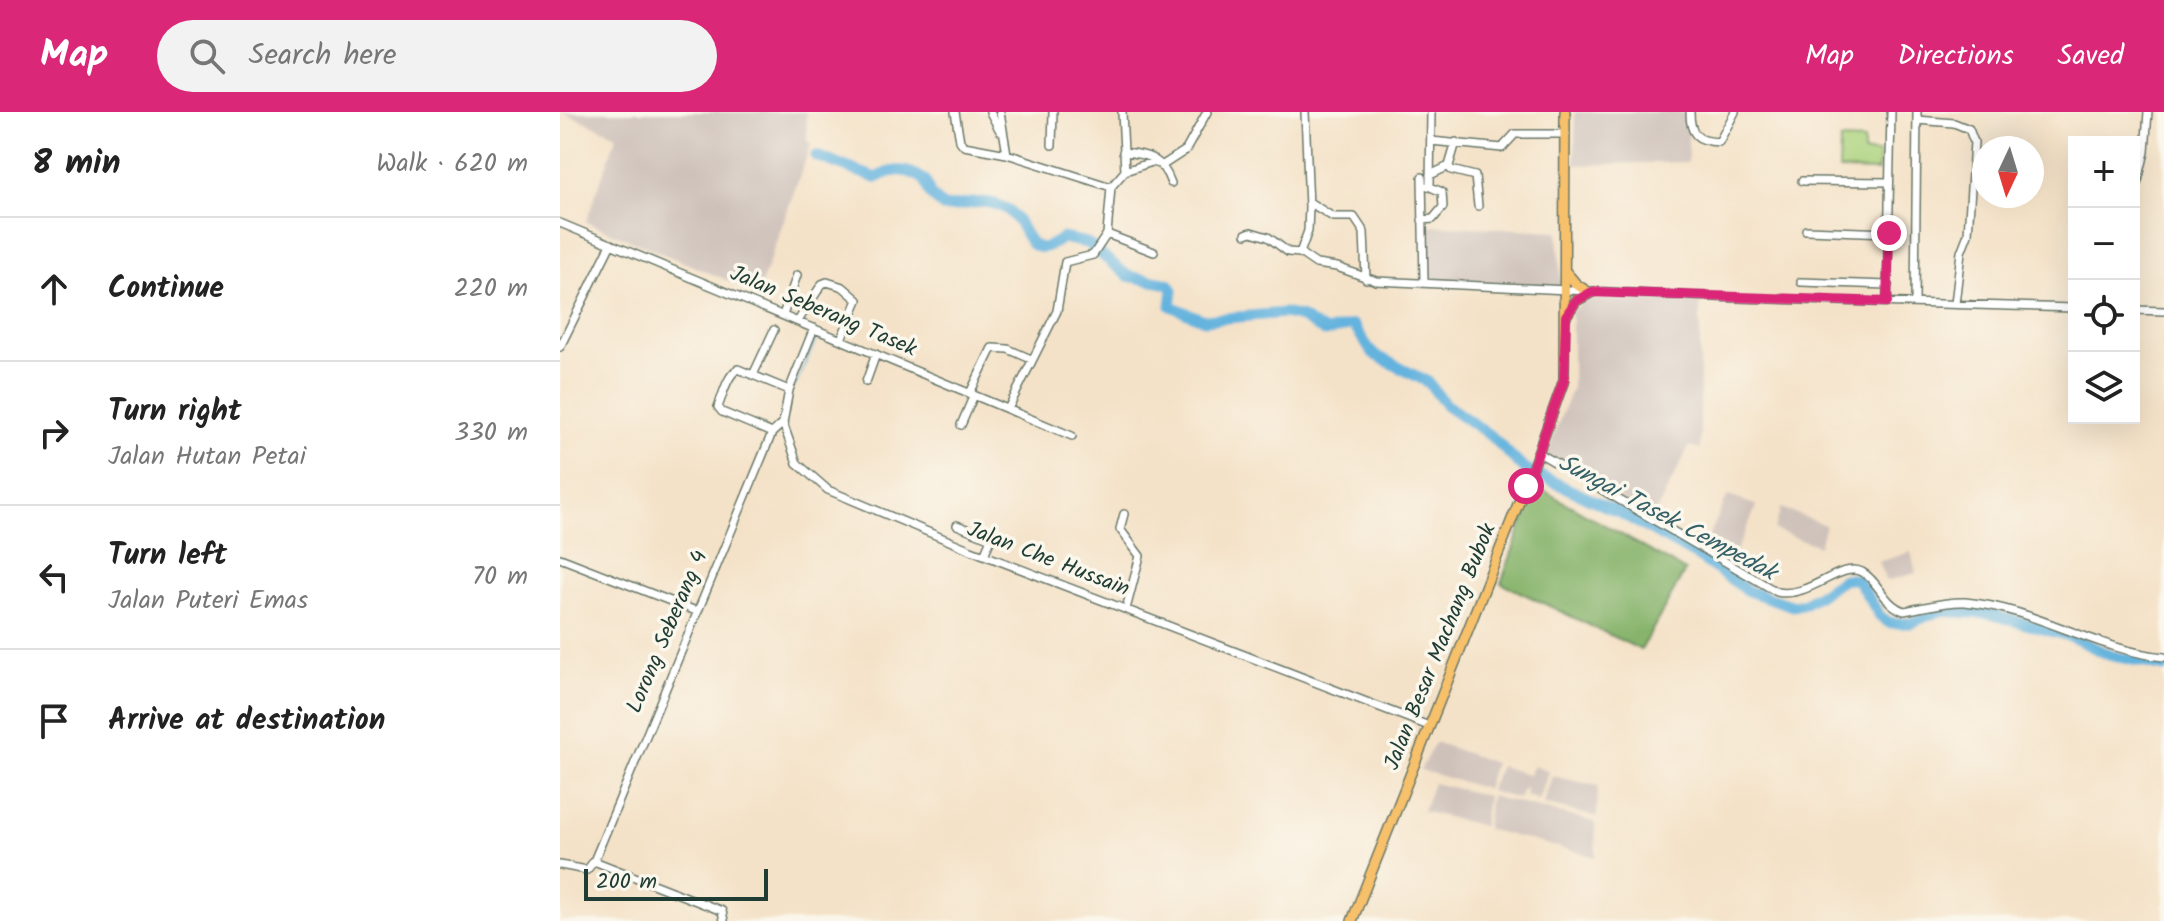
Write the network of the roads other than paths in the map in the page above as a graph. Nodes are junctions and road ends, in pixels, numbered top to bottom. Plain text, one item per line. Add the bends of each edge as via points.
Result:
1 (955, 112) edge
2 (990, 112) edge
3 (1000, 112) edge
4 (1053, 112) edge
5 (1122, 112) edge
6 (1207, 112) edge
7 (1305, 112) edge
8 (1431, 112) edge
9 (1565, 112) edge
10 (1690, 112) edge
11 (1735, 112) edge
12 (1891, 112) edge
13 (2148, 112) edge
14 (1917, 116) edge
15 (1003, 134) junction
16 (1566, 134) junction
17 (1431, 141) junction
18 (1456, 142) junction
19 (1052, 145) dead end
20 (1123, 152) junction
21 (1007, 154) junction
22 (1163, 165) junction
23 (1449, 166) junction
24 (1125, 171) junction
25 (2140, 172) edge
26 (1426, 176) junction
27 (1802, 181) dead end
28 (1889, 182) junction
29 (1171, 183) dead end
30 (1427, 186) junction
31 (1111, 187) junction
32 (1309, 202) junction
33 (1478, 206) dead end
34 (1423, 220) junction
35 (561, 226) edge
36 (1806, 230) dead end
37 (1889, 233) junction
38 (1107, 234) junction
39 (1246, 234) dead end
40 (611, 244) junction
41 (1154, 252) dead end
42 (1300, 253) junction
43 (1565, 271) junction
44 (797, 275) dead end
45 (1366, 279) junction
46 (1424, 282) junction
47 (1801, 282) dead end
48 (1888, 285) junction
49 (1566, 290) junction
50 (1590, 292) junction
51 (1887, 302) junction
52 (1915, 303) junction
53 (1955, 304) junction
54 (2068, 308) edge
55 (2140, 310) edge
56 (2164, 311) edge
57 (783, 315) junction
58 (1566, 316) junction
59 (798, 321) junction
60 (814, 328) junction
61 (774, 330) dead end
62 (841, 339) junction
63 (560, 347) edge
64 (876, 354) junction
65 (1031, 359) junction
66 (753, 375) junction
67 (866, 382) dead end
68 (789, 390) junction
69 (972, 394) junction
70 (1008, 409) junction
71 (783, 423) junction
72 (961, 425) dead end
73 (772, 433) junction
74 (1072, 436) dead end
75 (1539, 453) junction
76 (1124, 514) dead end
77 (957, 525) dead end
78 (984, 555) junction
79 (560, 558) edge
80 (1126, 609) junction
81 (696, 611) junction
82 (2164, 657) edge
83 (1429, 726) junction
84 (594, 861) junction
85 (560, 865) edge
86 (724, 921) edge
87 (1352, 921) edge

1 - 21 street via 961,144
2 - 15 street
3 - 15 street
4 - 19 street
5 - 20 street
6 - 22 street via 1186,150
7 - 32 street
8 - 17 street
9 - 16 main road
10 - 11 street via 1693,135 1719,142
12 - 28 street
13 - 25 street
14 - 52 street
14 - 53 street via 1969,129 1974,142 1968,234
15 - 21 street
16 - 18 street via 1515,134 1502,148
16 - 43 main road
17 - 18 street
17 - 26 street
18 - 23 street
20 - 22 street via 1147,155
20 - 24 street
21 - 31 street
22 - 24 street via 1142,163
22 - 29 street
23 - 26 street
23 - 33 street via 1475,176
24 - 31 street
26 - 30 street
27 - 28 street
28 - 37 street
30 - 34 street
30 - 34 street via 1442,192 1443,207 1433,219
31 - 38 street
32 - 42 street via 1308,231
32 - 45 street via 1333,217 1354,217 1361,226
34 - 46 street
35 - 40 street, Jalan Seberang Tasek
36 - 37 street
37 - 48 street
38 - 41 street
38 - 65 street via 1093,255 1065,262 1057,311
39 - 42 street via 1268,237 1288,252
40 - 57 street, Jalan Seberang Tasek
40 - 63 street
42 - 45 street via 1316,264
43 - 49 main road
43 - 50 main road
44 - 57 street
45 - 46 street
46 - 49 street
47 - 48 street
48 - 51 street
49 - 50 street
49 - 58 main road, Jalan Besar Machang Bubok
50 - 51 street
50 - 58 main road
51 - 52 street
52 - 53 street
53 - 54 street
55 - 56 street
57 - 59 street, Jalan Seberang Tasek
58 - 75 main road, Jalan Besar Machang Bubok via 1564,380
59 - 60 street, Jalan Seberang Tasek
59 - 62 street via 815,290 827,282 843,287 858,300
60 - 62 street, Jalan Seberang Tasek
60 - 68 street, Jalan Che Hussain
61 - 66 street
62 - 64 street, Jalan Seberang Tasek
64 - 67 street
64 - 69 street, Jalan Seberang Tasek
65 - 69 street via 992,348
65 - 70 street
66 - 68 street
66 - 73 street via 733,371 720,410
68 - 71 street, Jalan Che Hussain
69 - 70 street, Jalan Seberang Tasek
69 - 72 street
70 - 74 street, Jalan Seberang Tasek
71 - 73 street, Lorong Seberang 4
71 - 78 street, Jalan Che Hussain via 797,463 821,486
73 - 81 street, Lorong Seberang 4
75 - 82 street via 1777,592 1799,594 1828,578 1858,571 1886,601 1904,611 1944,602 1983,605
75 - 83 main road, Jalan Besar Machang Bubok
76 - 80 street via 1120,529 1140,556
77 - 78 street via 991,539
78 - 80 street, Jalan Che Hussain
79 - 81 street
80 - 83 street, Jalan Che Hussain
81 - 84 street, Lorong Seberang 4
83 - 87 main road, Jalan Besar Machang Bubok
84 - 85 street via 587,870
84 - 86 street via 722,911

